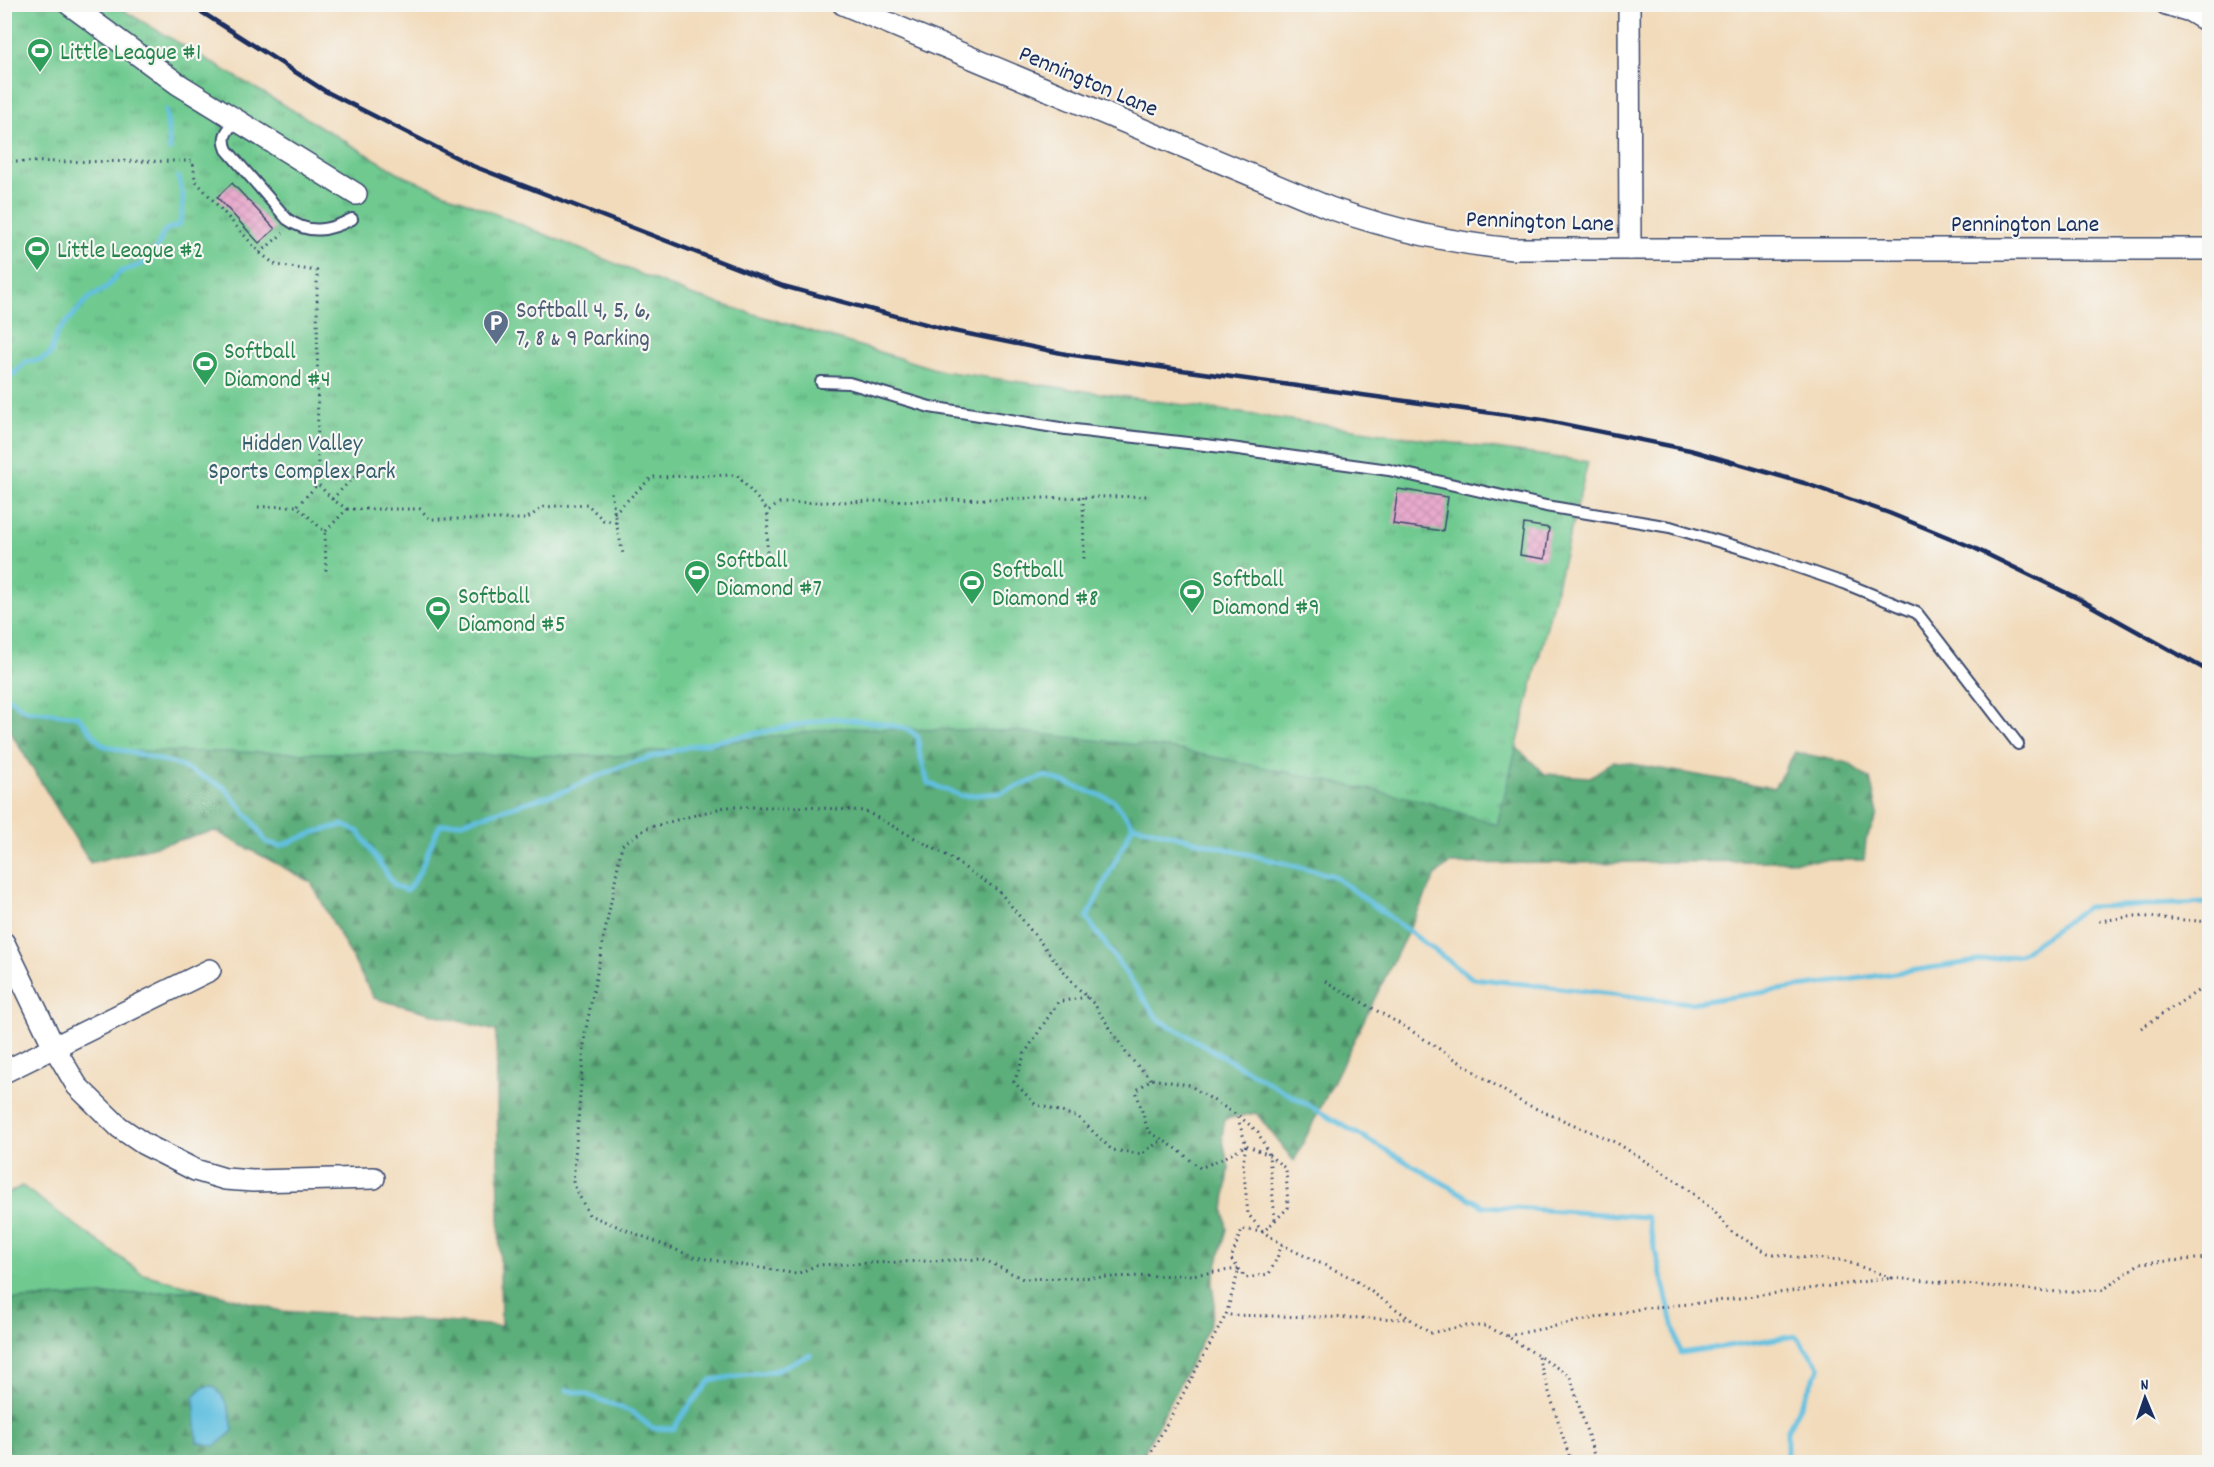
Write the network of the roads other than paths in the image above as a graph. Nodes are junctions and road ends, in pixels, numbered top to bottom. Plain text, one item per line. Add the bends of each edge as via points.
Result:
1 (69, 4) edge
2 (843, 4) edge
3 (1629, 4) edge
4 (2166, 4) edge
5 (2210, 23) edge
6 (236, 120) junction
7 (356, 194) dead end
8 (352, 219) dead end
9 (1630, 249) junction
10 (2210, 249) edge
11 (822, 382) dead end
12 (2018, 744) dead end
13 (4, 943) edge
14 (210, 970) dead end
15 (54, 1047) junction
16 (4, 1072) edge
17 (374, 1178) dead end

1 - 6 street via 178,84
2 - 9 street, Pennington Lane via 1368,222 1470,245
3 - 9 street
4 - 5 street via 2190,11
6 - 7 street
6 - 8 lane via 224,134 227,150 287,219 311,230 336,228
9 - 10 street, Pennington Lane
11 - 12 lane via 849,383 930,407 1066,429 1389,470 1546,506 1670,528 1751,550 1917,612
13 - 15 street
14 - 15 street
15 - 16 street
15 - 17 street via 77,1086 119,1127 195,1170 225,1179 253,1181

